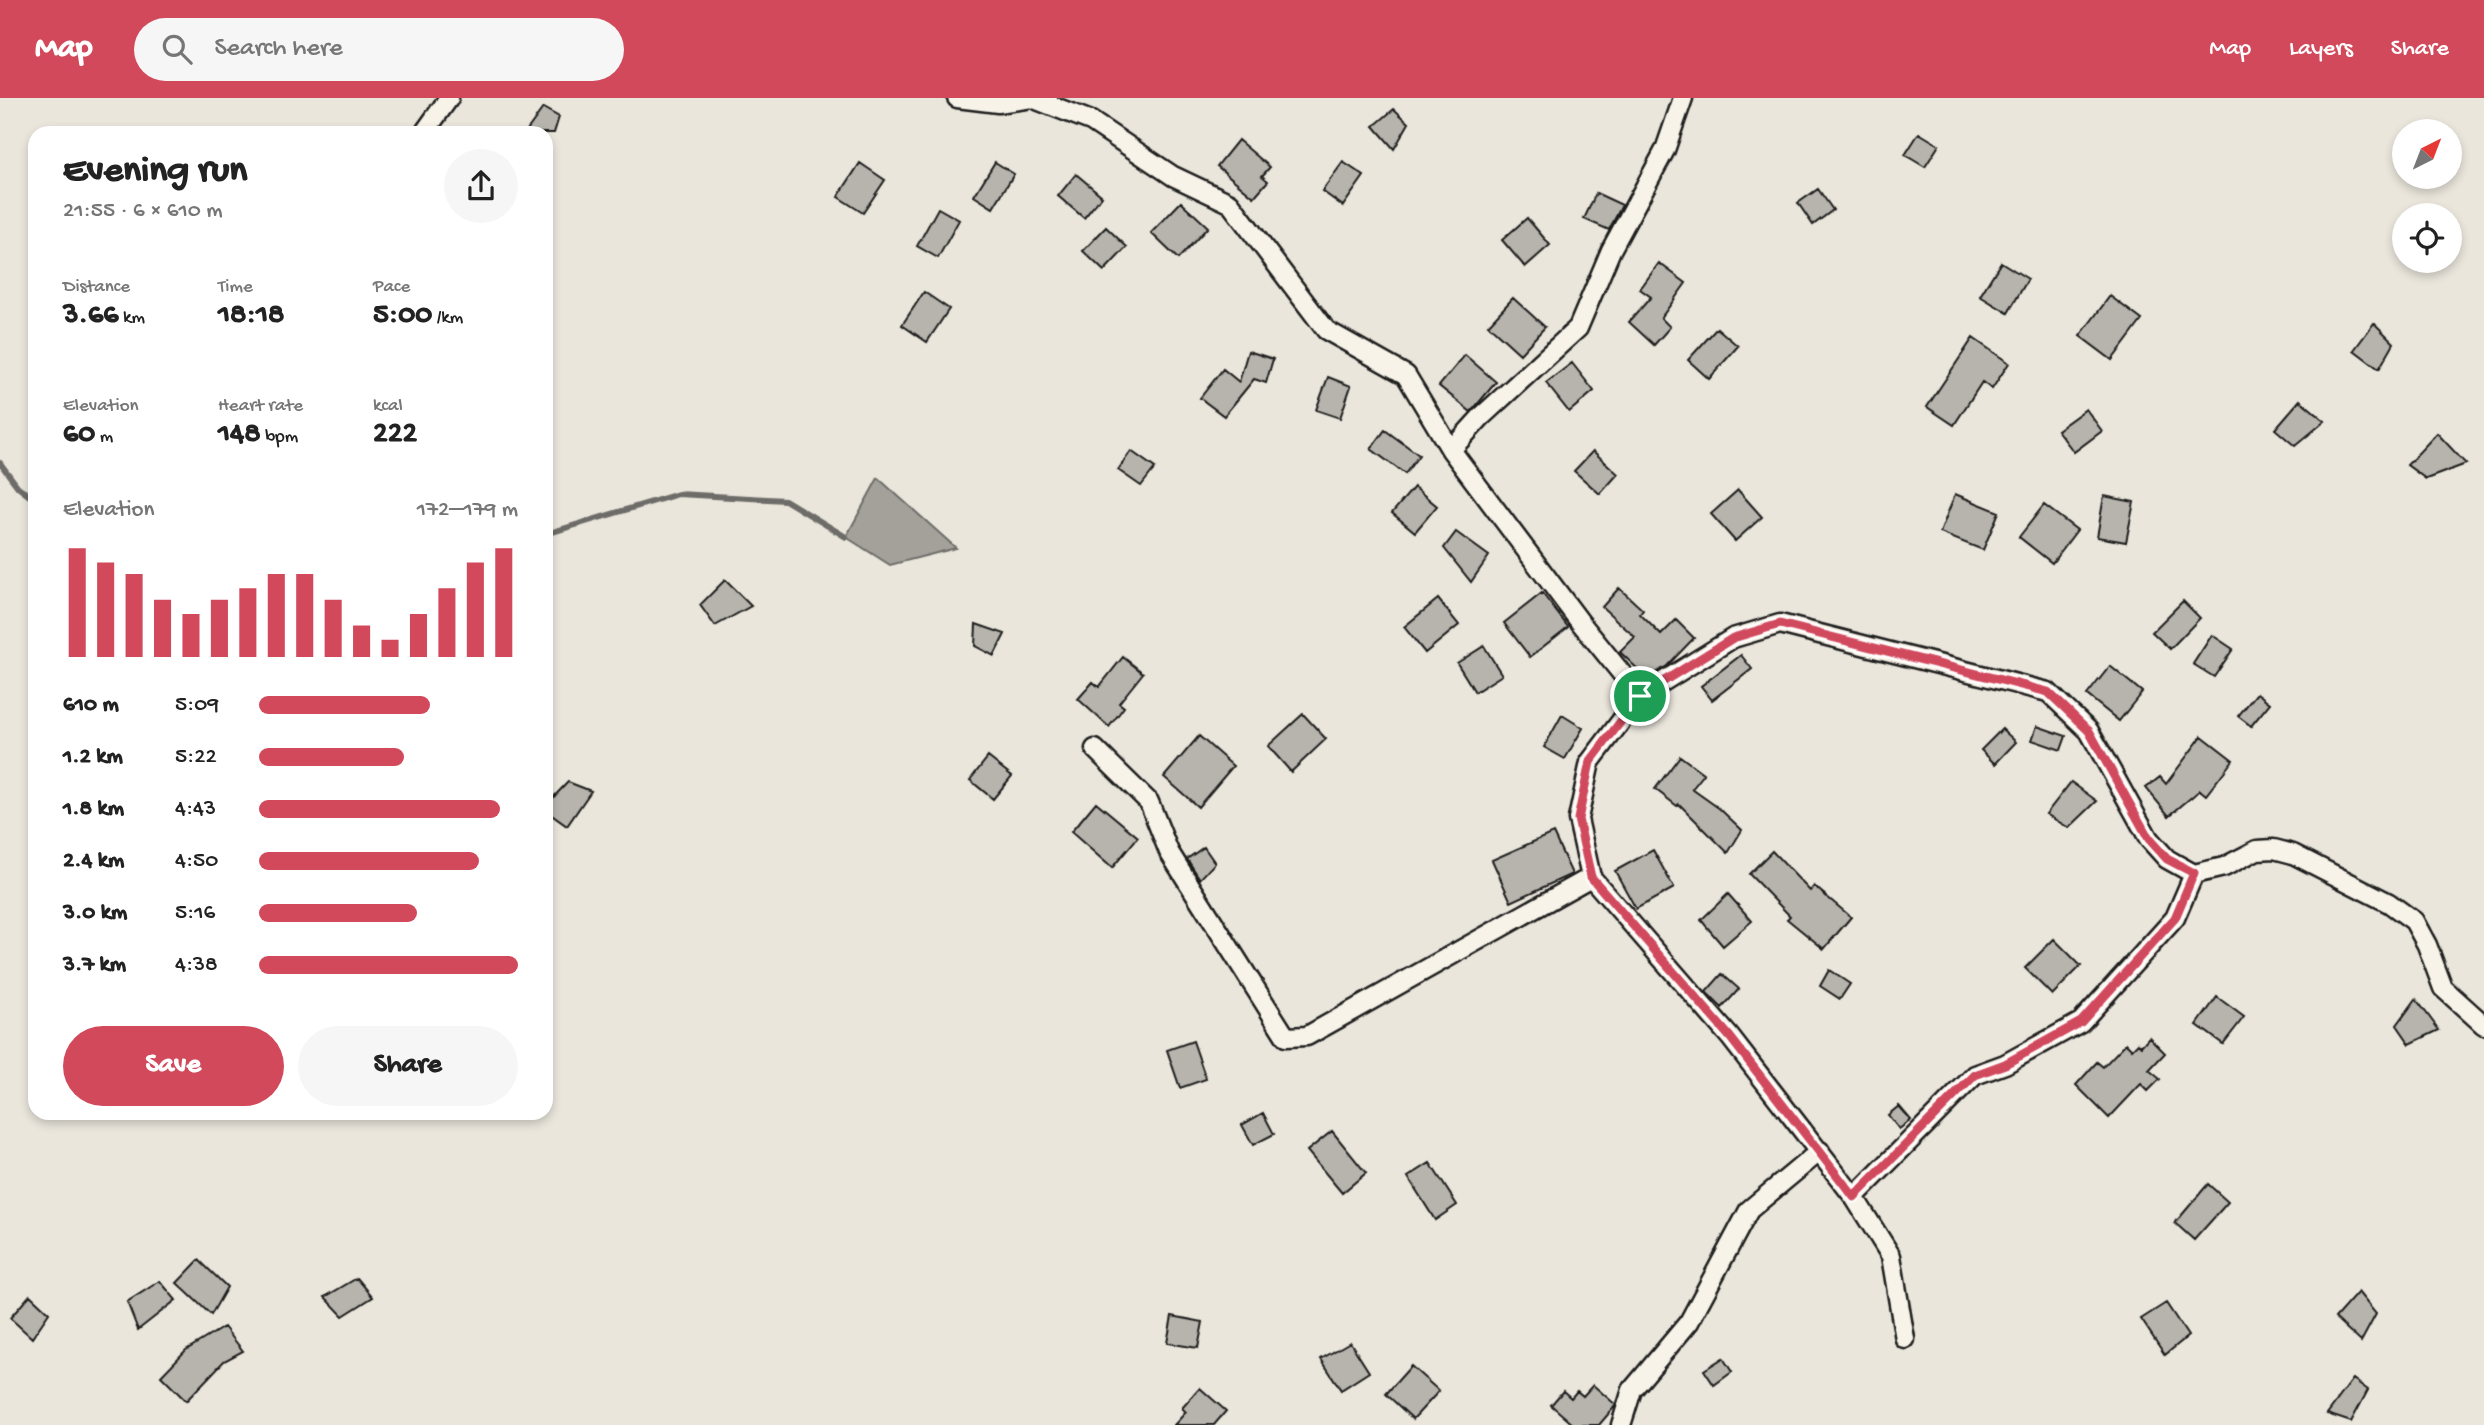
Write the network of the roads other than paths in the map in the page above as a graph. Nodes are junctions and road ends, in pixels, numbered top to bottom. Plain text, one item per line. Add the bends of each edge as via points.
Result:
1 (449, 98) edge
2 (957, 98) edge
3 (1683, 98) edge
4 (1050, 102) edge
5 (429, 126) edge
6 (1451, 450) junction
7 (1640, 696) junction
8 (1095, 748) dead end
9 (2194, 873) junction
10 (1591, 877) junction
11 (2484, 1025) edge
12 (1820, 1151) junction
13 (1854, 1197) junction
14 (1905, 1339) dead end
15 (1621, 1425) edge

1 - 5 street
2 - 4 street
3 - 6 street via 1665,150 1611,250 1578,328
4 - 6 street via 1091,121 1173,176 1230,203 1326,330 1406,375
6 - 7 street
7 - 9 street via 1733,638 1780,624 2048,692 2089,731 2149,839 2167,859
7 - 10 street via 1590,762 1578,819
8 - 10 street via 1149,802 1169,852 1286,1037 1307,1036
9 - 11 street via 2224,867 2257,850 2274,849 2293,854 2389,903 2414,921 2443,988
9 - 13 street via 2175,918 2081,1022 2005,1064 1975,1075
10 - 12 street via 1730,1037
12 - 13 street
12 - 15 street via 1749,1210 1689,1322 1632,1390
13 - 14 street via 1891,1256

